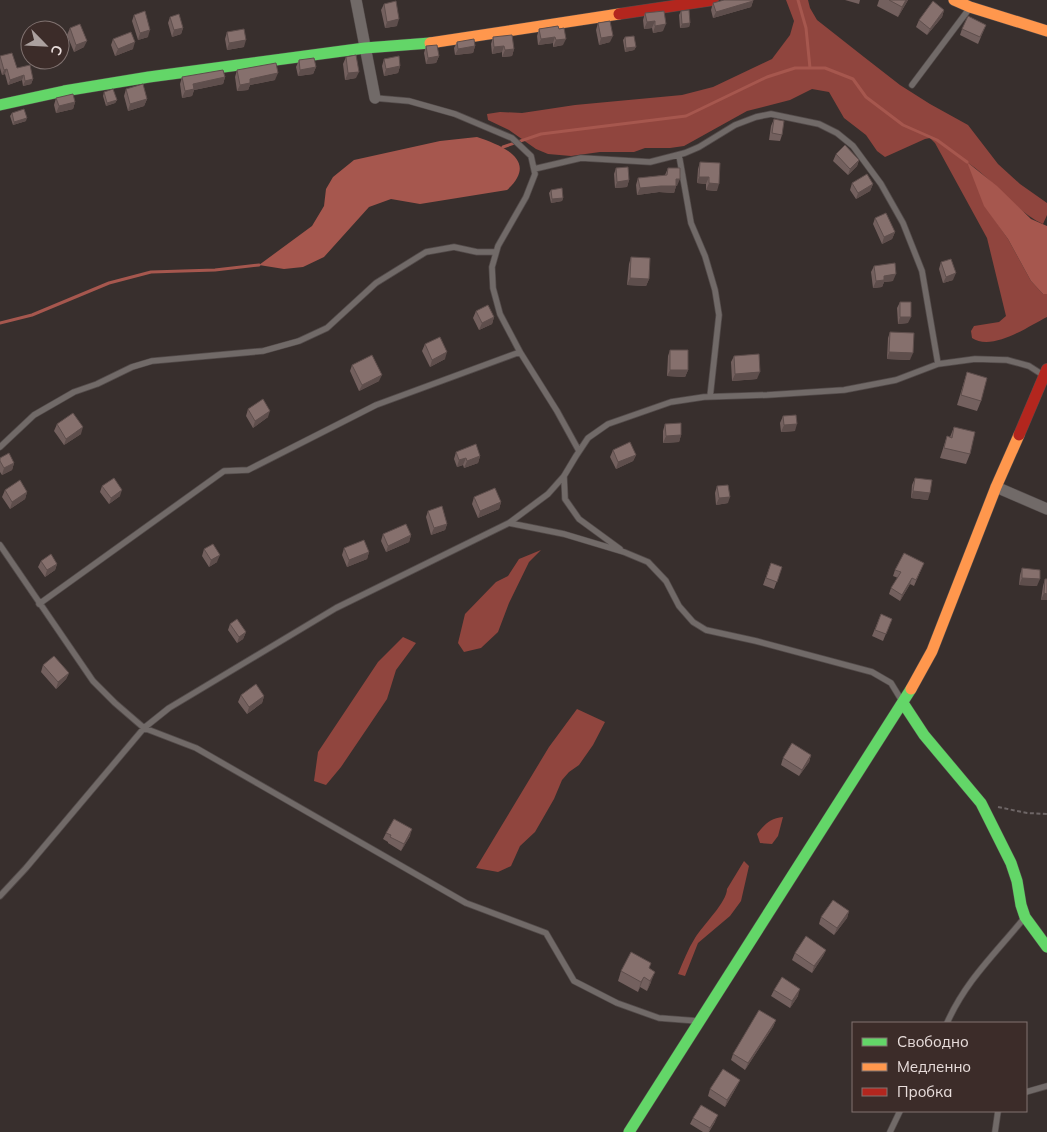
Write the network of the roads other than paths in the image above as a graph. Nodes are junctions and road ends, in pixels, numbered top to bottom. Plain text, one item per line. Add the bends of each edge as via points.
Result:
1 (356, 0) edge
2 (713, 0) edge
3 (954, 0) edge
4 (970, 7) junction
5 (1047, 32) edge
6 (365, 48) junction
7 (912, 85) dead end
8 (375, 98) joint
9 (0, 105) edge
10 (678, 155) junction
11 (534, 169) junction
12 (496, 252) junction
13 (520, 352) junction
14 (938, 364) junction
15 (1045, 372) edge
16 (710, 397) junction
17 (0, 447) edge
18 (579, 451) junction
19 (564, 476) junction
20 (996, 487) junction
21 (1047, 509) edge
22 (509, 523) junction
23 (0, 546) edge
24 (624, 552) junction
25 (39, 604) junction
26 (903, 703) junction
27 (144, 728) junction
28 (0, 896) edge
29 (1025, 918) junction
30 (1047, 947) edge
31 (700, 1021) junction
32 (946, 1022) edge
33 (1047, 1086) edge
34 (1027, 1092) edge
35 (900, 1112) edge
36 (998, 1112) edge
37 (629, 1132) edge
38 (890, 1132) edge
39 (994, 1132) edge

1 - 6 street
2 - 6 street via 427,43
3 - 4 street
4 - 5 street
4 - 7 lane
6 - 8 street
6 - 9 street via 149,77
8 - 11 lane via 409,101 454,114 512,138 532,156
10 - 11 lane via 650,162 580,158
10 - 14 lane via 699,148 735,126 772,114 819,124 837,133 853,146 881,184 903,223 922,272
10 - 16 lane via 690,223 705,256 719,315
11 - 12 lane via 526,197
12 - 13 lane via 492,267 493,288 500,314
12 - 17 lane via 454,247 426,252 376,283 327,328 299,341 263,351 152,361 132,367 74,392 34,415
13 - 18 lane
13 - 25 lane via 376,405 248,470 224,471
14 - 15 lane via 975,359 1007,360
14 - 16 lane via 896,380 844,390
15 - 20 street
16 - 18 lane via 671,402 608,424 588,438
18 - 19 lane
19 - 22 lane via 548,494
19 - 24 lane via 564,499 579,519
20 - 21 street
20 - 26 street via 932,651
22 - 24 lane via 564,534
22 - 27 lane via 336,608 169,708
23 - 25 lane
24 - 26 lane via 648,562 666,581 679,606 693,622 706,630 872,672 891,683
25 - 27 lane via 93,681
26 - 29 street via 924,735 980,803 1011,863
26 - 31 street
27 - 28 lane
27 - 31 lane via 196,748 466,903 546,933 574,981 617,1003 659,1018
29 - 30 street
29 - 32 lane via 977,971
31 - 37 street
33 - 34 lane
35 - 38 lane
36 - 39 lane

